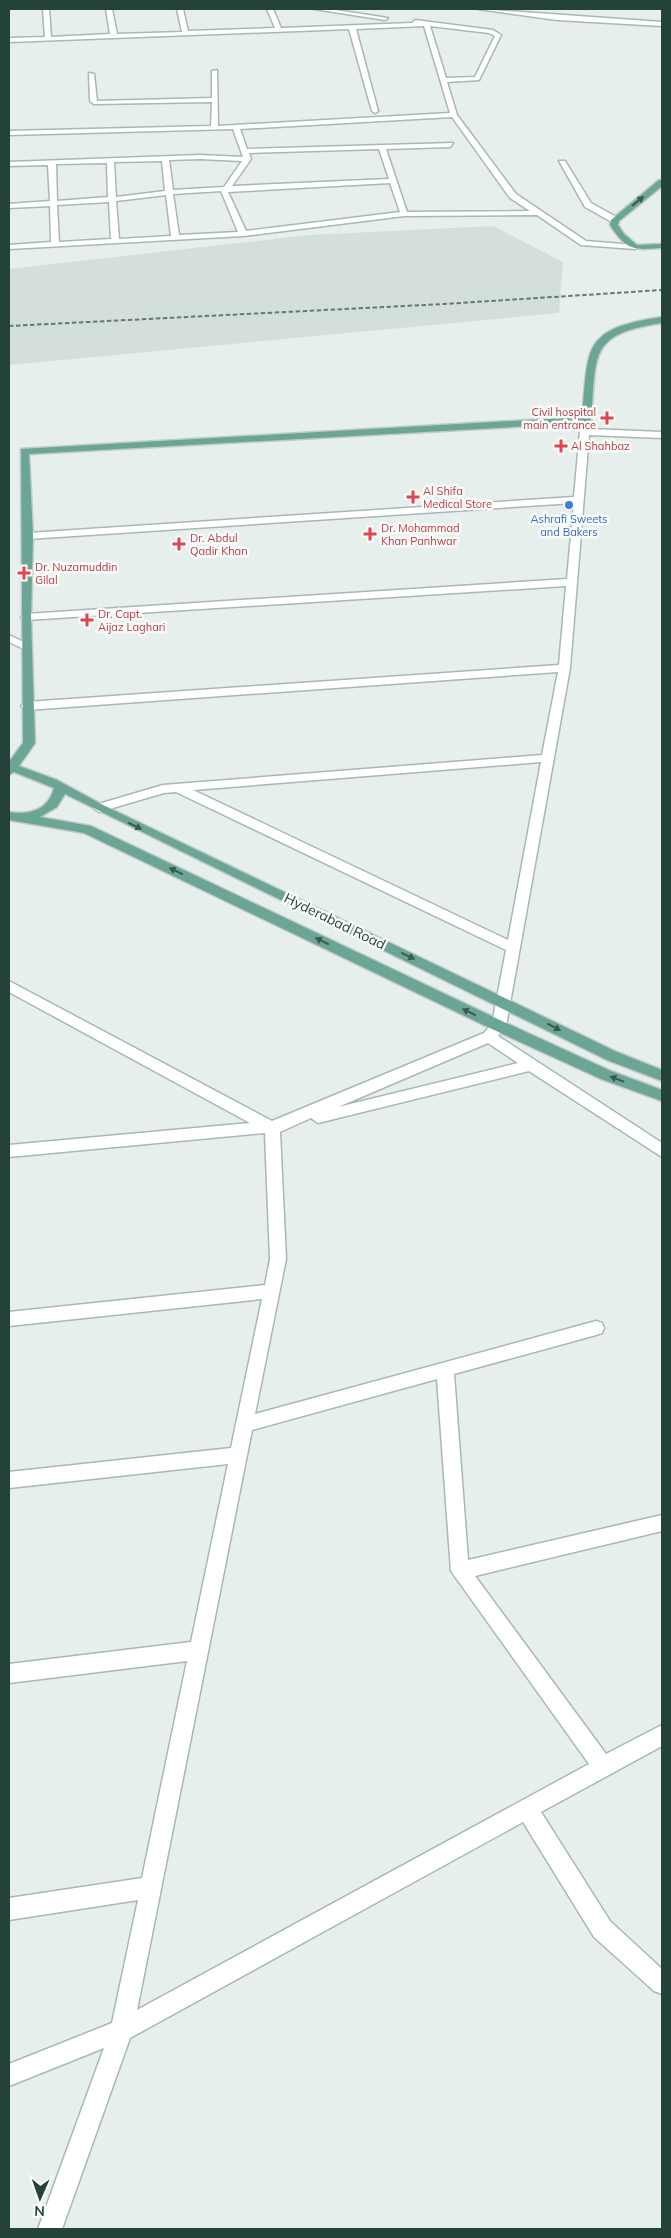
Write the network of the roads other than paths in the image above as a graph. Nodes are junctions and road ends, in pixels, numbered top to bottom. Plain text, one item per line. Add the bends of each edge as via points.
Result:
1 (46, 9) edge
2 (110, 9) edge
3 (180, 9) edge
4 (270, 9) edge
5 (317, 9) edge
6 (481, 9) edge
7 (426, 24) junction
8 (662, 24) edge
9 (352, 26) junction
10 (279, 30) junction
11 (185, 33) junction
12 (114, 36) junction
13 (48, 38) junction
14 (9, 40) edge
15 (215, 70) dead end
16 (92, 74) dead end
17 (443, 80) junction
18 (215, 100) junction
19 (376, 111) dead end
20 (454, 115) junction
21 (236, 127) junction
22 (215, 128) junction
23 (9, 133) edge
24 (450, 145) dead end
25 (382, 147) junction
26 (247, 155) junction
27 (165, 158) junction
28 (110, 160) junction
29 (52, 162) junction
30 (9, 164) edge
31 (562, 164) dead end
32 (393, 181) junction
33 (662, 182) edge
34 (226, 189) junction
35 (168, 192) junction
36 (111, 200) junction
37 (54, 204) junction
38 (9, 206) edge
39 (539, 213) junction
40 (404, 214) junction
41 (615, 220) junction
42 (242, 234) junction
43 (175, 238) junction
44 (115, 242) junction
45 (55, 245) junction
46 (662, 246) edge
47 (9, 247) edge
48 (634, 247) junction
49 (662, 320) edge
50 (586, 426) junction
51 (662, 435) edge
52 (579, 500) junction
53 (28, 536) junction
54 (572, 582) junction
55 (26, 617) junction
56 (9, 638) edge
57 (26, 647) junction
58 (564, 668) junction
59 (27, 706) junction
60 (548, 758) junction
61 (10, 768) edge
62 (60, 788) junction
63 (178, 788) junction
64 (99, 808) junction
65 (9, 816) edge
66 (24, 818) junction
67 (9, 823) edge
68 (513, 948) junction
69 (9, 986) edge
70 (504, 1002) junction
71 (494, 1032) junction
72 (532, 1065) junction
73 (662, 1076) edge
74 (662, 1096) edge
75 (272, 1128) junction
76 (9, 1151) edge
77 (662, 1151) edge
78 (271, 1291) junction
79 (9, 1319) edge
80 (596, 1328) dead end
81 (445, 1369) junction
82 (244, 1424) junction
83 (238, 1455) junction
84 (9, 1480) edge
85 (662, 1523) edge
86 (460, 1572) junction
87 (199, 1650) junction
88 (9, 1673) edge
89 (662, 1735) edge
90 (603, 1767) junction
91 (527, 1809) junction
92 (150, 1887) junction
93 (9, 1909) edge
94 (662, 1983) edge
95 (122, 2030) junction
96 (9, 2075) edge
97 (50, 2229) edge

1 - 13 street
2 - 12 street
3 - 11 street
4 - 10 street
5 - 7 street
6 - 8 street via 557,18 608,18
7 - 9 street
7 - 17 street
7 - 17 street via 491,31 498,35 477,79
9 - 10 street
9 - 19 street
10 - 11 street
11 - 12 street
12 - 13 street
13 - 14 street
15 - 18 street
16 - 18 street via 93,101 96,103
17 - 20 street
18 - 22 street
20 - 21 street
20 - 39 street via 512,196
21 - 22 street
21 - 26 street
22 - 23 street
24 - 25 street
25 - 26 street
25 - 32 street
26 - 27 street
26 - 34 street
27 - 28 street
27 - 35 street
28 - 29 street
28 - 36 street
29 - 30 street
29 - 37 street
31 - 41 street via 588,205
32 - 34 street
32 - 40 street
41 -> 33 main road
34 - 35 street
34 - 42 street via 224,192
35 - 36 street
35 - 43 street
36 - 37 street
36 - 44 street
37 - 38 street
37 - 45 street
39 - 40 street
39 - 48 street via 584,243
40 - 42 street
41 - 48 main road via 616,230
42 - 43 street
43 - 44 street
44 - 45 street
45 - 47 street
46 - 48 main road
49 - 50 main road via 619,330 600,341 593,353
50 - 51 street
50 - 52 street
50 - 53 main road via 20,451
52 - 53 street
52 - 54 street
53 - 55 main road
54 - 55 street
54 - 58 street
55 - 57 main road
56 - 57 street
57 - 59 main road
58 - 59 street
58 - 60 street
59 - 61 main road via 29,743
60 - 63 street
60 - 68 street
61 - 62 main road, Hyderabad Road
62 - 64 main road, Hyderabad Road
62 - 66 main road via 58,800 44,812
63 - 64 street
63 - 68 street
64 -> 70 main road, Hyderabad Road
65 - 66 main road, Hyderabad Road
66 - 67 main road
71 -> 66 main road, Hyderabad Road via 88,829
68 - 70 street
69 - 75 street
70 - 71 street
70 -> 73 main road, Hyderabad Road via 612,1056
71 - 72 street
74 -> 71 main road, Hyderabad Road
71 - 75 street
72 - 75 street
72 - 77 street
75 - 76 street
75 - 78 street via 278,1259
78 - 79 street
78 - 82 street
80 - 81 street
81 - 82 street
81 - 86 street
82 - 83 street
83 - 84 street
83 - 87 street
85 - 86 street
86 - 90 street
87 - 88 street
87 - 92 street
89 - 90 street
90 - 91 street
91 - 94 street via 602,1929
91 - 95 street
92 - 93 street
92 - 95 street
95 - 96 street
95 - 97 street

